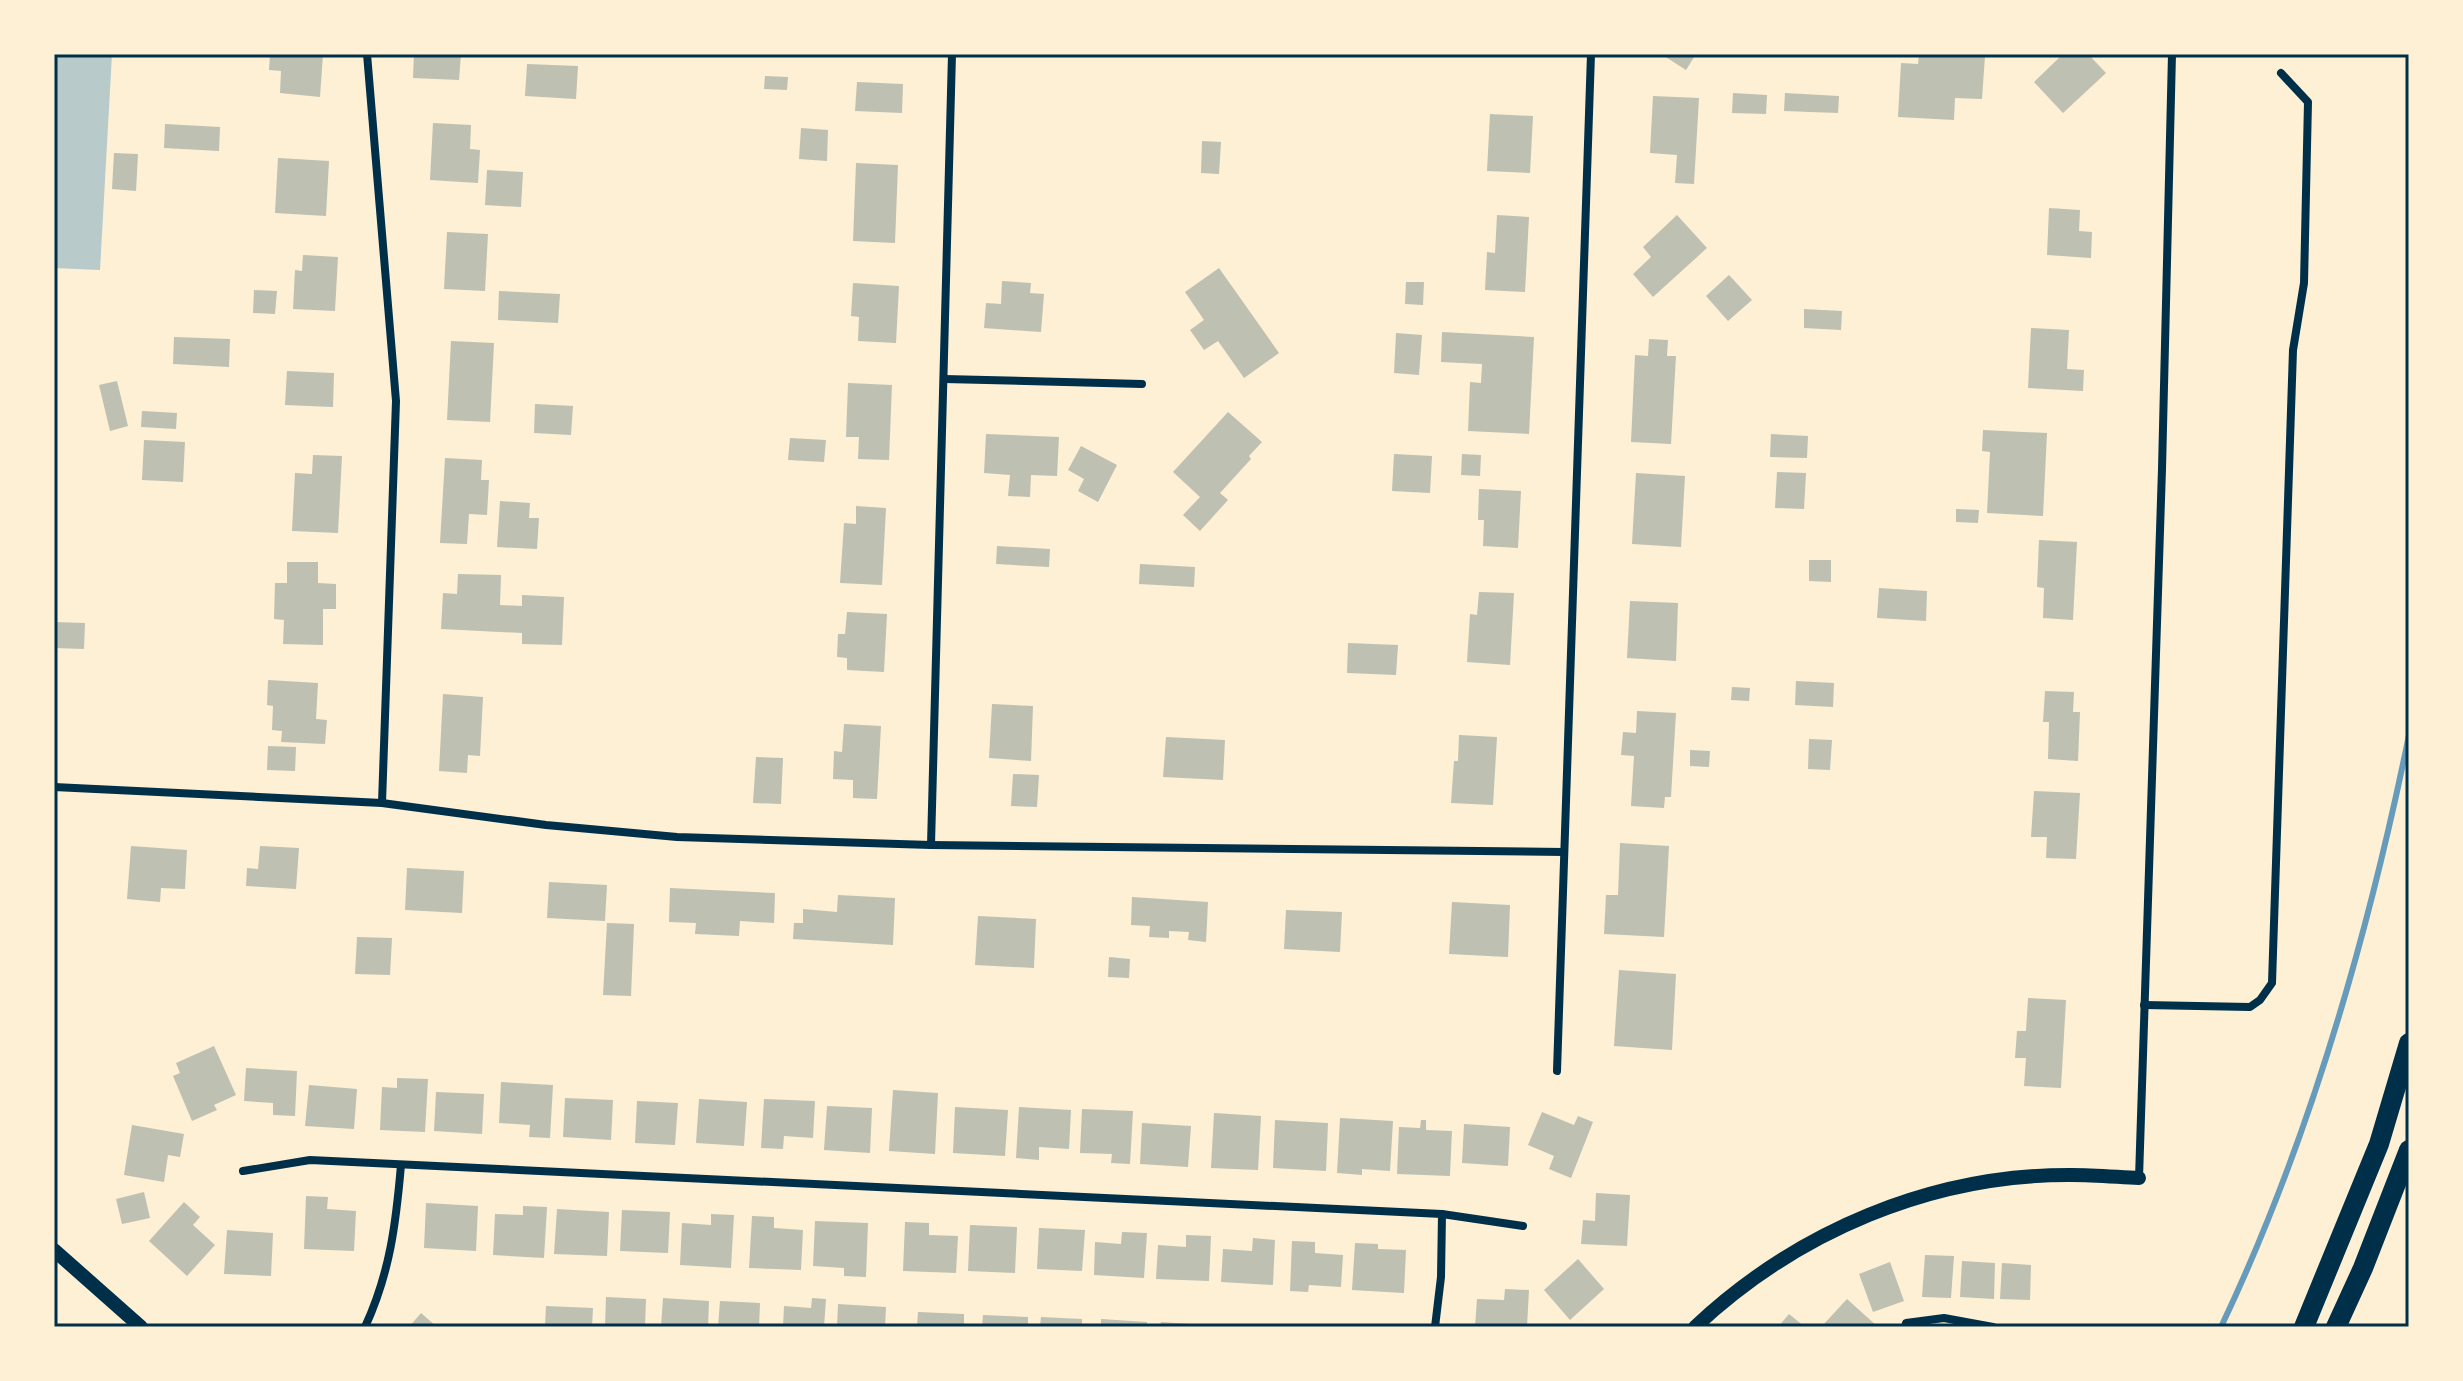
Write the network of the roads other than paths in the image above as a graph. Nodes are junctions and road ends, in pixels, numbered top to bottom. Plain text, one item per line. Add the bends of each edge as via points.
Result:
1 (367, 54) edge
2 (952, 54) edge
3 (1591, 54) edge
4 (2172, 54) edge
5 (2281, 73) dead end
6 (944, 379) junction
7 (1142, 384) dead end
8 (54, 787) edge
9 (382, 803) junction
10 (931, 845) junction
11 (1564, 852) junction
12 (2144, 1005) junction
13 (2409, 1043) edge
14 (1557, 1071) dead end
15 (2409, 1150) edge
16 (401, 1165) junction
17 (243, 1171) dead end
18 (2139, 1178) joint
19 (1442, 1214) junction
20 (1523, 1226) dead end
21 (54, 1250) edge
22 (141, 1327) edge
23 (365, 1327) edge
24 (1435, 1327) edge
25 (1695, 1327) edge
26 (1905, 1327) edge
27 (1993, 1327) edge
28 (2304, 1327) edge
29 (2336, 1327) edge

1 - 9 street via 396,401
2 - 6 street
3 - 11 street
4 - 12 street
5 - 12 street via 2308,102 2304,283 2293,350 2272,983 2250,1007
6 - 7 street
6 - 10 street
8 - 9 street
9 - 10 street via 677,837
10 - 11 street
11 - 14 street
12 - 18 street
13 - 28 highway via 2379,1144
15 - 29 highway
16 - 17 street via 310,1160
16 - 19 street
16 - 23 street via 396,1229 380,1293
18 - 25 street via 2070,1175 1997,1181 1932,1194 1854,1219 1787,1254 1730,1294
19 - 20 street
19 - 24 street
21 - 22 street
26 - 27 street via 1944,1318

